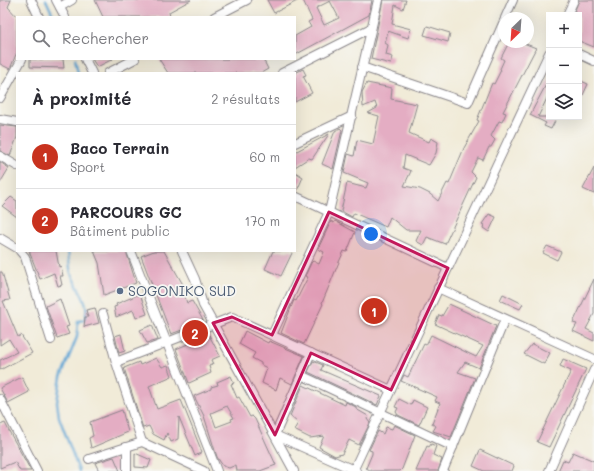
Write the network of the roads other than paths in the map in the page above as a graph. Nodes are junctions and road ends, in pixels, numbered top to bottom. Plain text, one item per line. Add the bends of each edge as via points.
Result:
1 (31, 0) edge
2 (72, 0) edge
3 (247, 0) edge
4 (378, 0) edge
5 (513, 0) edge
6 (574, 0) edge
7 (58, 3) edge
8 (508, 12) edge
9 (568, 12) edge
10 (39, 16) edge
11 (64, 16) edge
12 (216, 16) edge
13 (371, 28) junction
14 (498, 35) edge
15 (582, 55) edge
16 (546, 59) edge
17 (21, 60) edge
18 (86, 60) edge
19 (132, 60) edge
20 (594, 61) edge
21 (362, 67) junction
22 (92, 72) edge
23 (110, 72) edge
24 (284, 72) edge
25 (0, 98) edge
26 (352, 116) junction
27 (0, 119) edge
28 (16, 122) edge
29 (296, 143) edge
30 (0, 156) edge
31 (16, 165) edge
32 (296, 196) edge
33 (329, 212) junction
34 (0, 238) edge
35 (16, 247) edge
36 (21, 252) edge
37 (133, 252) edge
38 (182, 252) edge
39 (448, 268) junction
40 (438, 288) junction
41 (103, 314) dead end
42 (505, 319) junction
43 (213, 323) junction
44 (272, 335) junction
45 (51, 340) dead end
46 (168, 342) junction
47 (311, 353) junction
48 (594, 359) edge
49 (116, 362) junction
50 (594, 370) edge
51 (300, 375) junction
52 (391, 390) junction
53 (0, 399) edge
54 (380, 413) junction
55 (275, 435) junction
56 (142, 442) junction
57 (127, 447) junction
58 (453, 447) junction
59 (88, 459) dead end
60 (37, 471) edge
61 (127, 471) edge
62 (204, 471) edge
63 (217, 471) edge
64 (294, 471) edge
65 (354, 471) edge
66 (443, 471) edge
67 (549, 471) edge

1 - 10 street
2 - 7 street
3 - 12 street
4 - 13 street
5 - 8 street
6 - 9 street
7 - 11 street
13 - 21 street
13 - 24 street
14 - 21 street via 468,103
15 - 20 street
16 - 39 street
17 - 25 street
18 - 22 street
19 - 23 street
21 - 26 street
26 - 29 street
26 - 33 street
27 - 28 street
30 - 31 street
32 - 33 street
33 - 39 street
33 - 44 street
34 - 35 street
36 - 45 street via 25,257
37 - 46 street
38 - 43 street
39 - 40 street
40 - 42 street
40 - 52 street
41 - 49 street
42 - 48 street
42 - 58 street
43 - 44 street via 232,317
43 - 46 street
43 - 55 street
44 - 47 street
46 - 49 street
46 - 63 street
47 - 51 street
47 - 52 street
49 - 56 street
50 - 67 street
51 - 54 street
51 - 55 street
52 - 54 street
53 - 60 street
54 - 58 street
54 - 65 street
55 - 64 street
55 - 65 street
56 - 57 street
56 - 62 street
57 - 59 street
57 - 61 street
58 - 66 street

